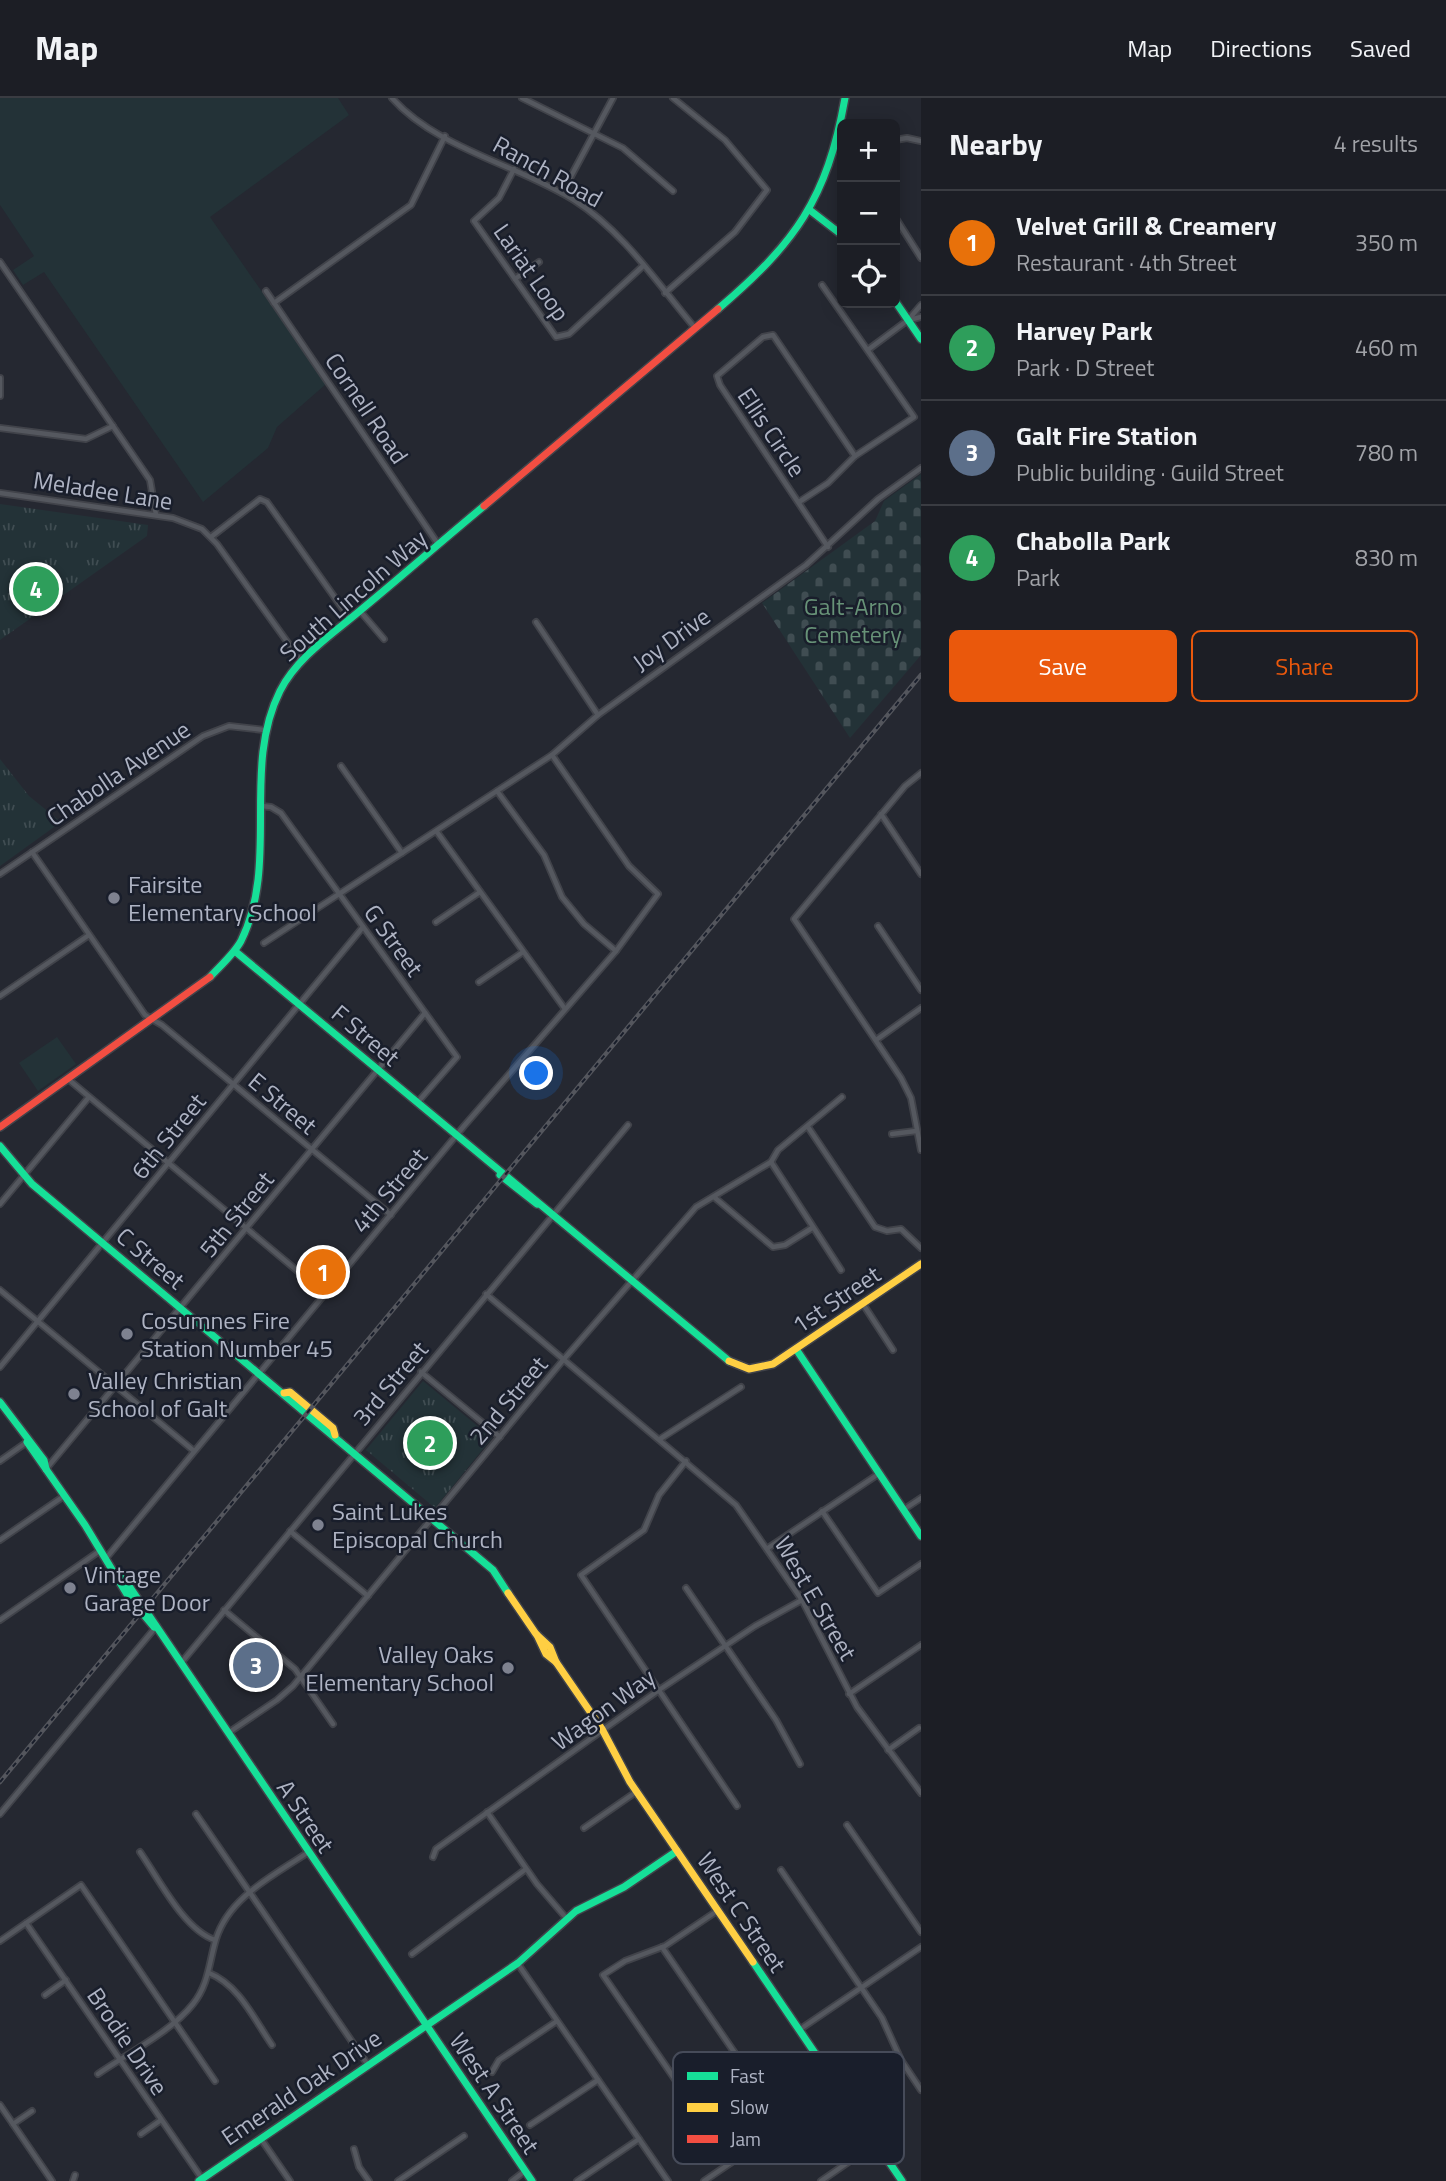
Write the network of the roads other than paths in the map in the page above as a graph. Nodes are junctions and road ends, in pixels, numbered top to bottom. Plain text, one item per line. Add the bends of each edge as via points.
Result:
1 (392, 98) edge
2 (522, 98) edge
3 (613, 98) edge
4 (673, 98) edge
5 (845, 98) edge
6 (594, 132) junction
7 (445, 136) junction
8 (900, 139) edge
9 (921, 141) edge
10 (514, 169) junction
11 (673, 191) dead end
12 (562, 193) junction
13 (811, 211) junction
14 (900, 225) edge
15 (837, 231) edge
16 (921, 258) edge
17 (0, 262) edge
18 (539, 262) dead end
19 (643, 266) junction
20 (515, 279) junction
21 (822, 285) dead end
22 (266, 291) dead end
23 (665, 293) junction
24 (274, 303) junction
25 (921, 305) edge
26 (900, 308) edge
27 (921, 317) edge
28 (908, 320) junction
29 (695, 329) junction
30 (921, 339) edge
31 (869, 349) junction
32 (0, 378) edge
33 (0, 396) edge
34 (113, 426) junction
35 (0, 428) edge
36 (855, 456) junction
37 (921, 467) edge
38 (0, 493) edge
39 (799, 502) junction
40 (156, 515) junction
41 (211, 537) junction
42 (438, 545) junction
43 (828, 547) junction
44 (360, 611) junction
45 (350, 619) junction
46 (536, 622) dead end
47 (384, 639) dead end
48 (301, 661) junction
49 (598, 715) junction
50 (264, 730) junction
51 (552, 755) junction
52 (341, 766) dead end
53 (921, 773) edge
54 (497, 791) junction
55 (260, 806) junction
56 (881, 814) junction
57 (437, 832) junction
58 (32, 852) junction
59 (402, 853) junction
60 (921, 873) edge
61 (0, 874) edge
62 (338, 892) junction
63 (480, 892) junction
64 (436, 922) dead end
65 (878, 926) dead end
66 (363, 927) junction
67 (89, 935) junction
68 (264, 943) dead end
69 (616, 951) junction
70 (236, 952) junction
71 (523, 952) junction
72 (479, 982) dead end
73 (921, 990) edge
74 (0, 996) edge
75 (299, 1004) junction
76 (921, 1008) edge
77 (565, 1009) junction
78 (425, 1013) junction
79 (152, 1019) junction
80 (876, 1040) junction
81 (378, 1070) junction
82 (67, 1079) junction
83 (233, 1084) junction
84 (89, 1097) junction
85 (842, 1097) dead end
86 (417, 1103) junction
87 (628, 1125) dead end
88 (808, 1127) junction
89 (0, 1128) edge
90 (916, 1130) junction
91 (892, 1134) dead end
92 (457, 1136) junction
93 (0, 1146) edge
94 (312, 1150) junction
95 (921, 1150) edge
96 (771, 1162) junction
97 (168, 1163) junction
98 (24, 1175) junction
99 (714, 1197) junction
100 (0, 1204) edge
101 (391, 1215) junction
102 (552, 1215) junction
103 (247, 1228) junction
104 (812, 1228) junction
105 (104, 1243) junction
106 (921, 1248) edge
107 (920, 1266) edge
108 (841, 1270) dead end
109 (632, 1282) junction
110 (0, 1290) edge
111 (325, 1294) junction
112 (486, 1294) junction
113 (863, 1304) junction
114 (182, 1308) junction
115 (38, 1321) junction
116 (796, 1349) junction
117 (893, 1350) dead end
118 (564, 1359) junction
119 (772, 1365) joint
120 (0, 1367) edge
121 (421, 1372) junction
122 (260, 1373) junction
123 (116, 1387) junction
124 (741, 1387) dead end
125 (0, 1402) edge
126 (500, 1437) junction
127 (660, 1439) junction
128 (27, 1442) junction
129 (194, 1451) junction
130 (355, 1452) junction
131 (0, 1461) edge
132 (686, 1461) junction
133 (46, 1469) junction
134 (880, 1473) junction
135 (65, 1496) junction
136 (921, 1498) edge
137 (903, 1510) junction
138 (822, 1511) junction
139 (433, 1517) junction
140 (290, 1531) junction
141 (921, 1536) edge
142 (0, 1541) edge
143 (768, 1548) junction
144 (104, 1553) junction
145 (921, 1564) edge
146 (686, 1588) dead end
147 (368, 1596) junction
148 (802, 1600) junction
149 (224, 1610) junction
150 (0, 1620) edge
151 (155, 1627) junction
152 (921, 1645) edge
153 (725, 1646) junction
154 (556, 1662) joint
155 (180, 1663) junction
156 (300, 1677) junction
157 (659, 1690) junction
158 (849, 1694) junction
159 (333, 1724) dead end
160 (919, 1728) dead end
161 (602, 1730) junction
162 (228, 1733) junction
163 (888, 1750) junction
164 (800, 1764) dead end
165 (637, 1792) junction
166 (921, 1793) edge
167 (737, 1806) dead end
168 (487, 1812) junction
169 (0, 1814) edge
170 (196, 1814) dead end
171 (847, 1825) dead end
172 (584, 1828) dead end
173 (677, 1851) junction
174 (140, 1852) dead end
175 (307, 1853) junction
176 (433, 1857) dead end
177 (526, 1869) junction
178 (780, 1870) dead end
179 (250, 1892) junction
180 (718, 1910) junction
181 (567, 1919) junction
182 (26, 1923) junction
183 (921, 1932) edge
184 (215, 1940) junction
185 (0, 1941) edge
186 (662, 1947) junction
187 (921, 1947) edge
188 (412, 1954) dead end
189 (518, 1963) junction
190 (209, 1973) junction
191 (66, 1980) junction
192 (861, 1987) junction
193 (45, 1995) dead end
194 (174, 2021) junction
195 (557, 2021) junction
196 (426, 2026) junction
197 (799, 2030) junction
198 (272, 2045) dead end
199 (734, 2052) edge
200 (814, 2052) edge
201 (898, 2052) edge
202 (120, 2059) junction
203 (904, 2062) edge
204 (368, 2065) junction
205 (492, 2072) dead end
206 (99, 2074) dead end
207 (673, 2076) edge
208 (598, 2080) junction
209 (215, 2081) dead end
210 (921, 2091) edge
211 (0, 2105) edge
212 (32, 2111) dead end
213 (162, 2120) junction
214 (13, 2124) junction
215 (530, 2126) dead end
216 (141, 2134) dead end
217 (464, 2136) dead end
218 (261, 2138) junction
219 (639, 2139) junction
220 (354, 2150) dead end
221 (729, 2164) edge
222 (847, 2164) edge
223 (891, 2164) edge
224 (525, 2171) junction
225 (201, 2180) edge
226 (52, 2181) edge
227 (290, 2181) edge
228 (369, 2181) edge
229 (398, 2181) edge
230 (512, 2181) edge
231 (532, 2181) edge
232 (577, 2181) edge
233 (667, 2181) edge
234 (704, 2181) edge
235 (822, 2181) edge
236 (902, 2181) edge

1 - 7 street, Ranch Road via 415,120
2 - 6 street
3 - 6 street
4 - 23 street via 725,140 767,190 735,232
5 - 13 street, South Lincoln Way via 834,151
6 - 11 street via 637,158
6 - 12 street
7 - 10 street, Ranch Road
7 - 24 street via 411,205
8 - 9 street
10 - 12 street, Ranch Road
10 - 20 street, Lariat Loop via 499,198 474,221
12 - 19 street, Ranch Road via 609,227
13 - 15 street
13 - 29 street, South Lincoln Way via 765,269
14 - 16 street
17 - 34 street
18 - 20 street
19 - 20 street, Lariat Loop via 559,338
19 - 23 street, Ranch Road
21 - 31 street
22 - 24 street, Cornell Road
23 - 29 street, Ranch Road
24 - 42 street, Cornell Road
25 - 28 street
26 - 28 street
27 - 28 street
28 - 30 street
28 - 31 street
29 - 42 street, South Lincoln Way
31 - 36 street via 914,417
32 - 33 street
34 - 35 street via 86,439
34 - 40 street via 152,484
36 - 39 street via 828,483
36 - 39 street, Ellis Circle via 773,335 762,337 719,374 718,380
37 - 43 street, Joy Drive via 878,499
38 - 40 street, Meladee Lane
39 - 43 street, Ellis Circle
40 - 41 street, Meladee Lane via 184,520
41 - 45 street via 252,503 267,502
41 - 48 street, Meladee Lane
42 - 44 street, South Lincoln Way
43 - 49 street, Joy Drive
44 - 45 street, South Lincoln Way
44 - 47 street
45 - 48 street, South Lincoln Way
46 - 49 street
48 - 50 street, South Lincoln Way via 279,691
49 - 51 street, Joy Drive
50 - 55 street, South Lincoln Way
50 - 58 street, Chabolla Avenue via 229,726 203,736
51 - 54 street, Joy Drive
51 - 69 street, 4th Street via 629,866 658,894
52 - 59 street
53 - 56 street
54 - 57 street, Joy Drive
54 - 69 street via 544,855 562,897 584,924
55 - 62 street, G Street via 281,813
55 - 70 street, South Lincoln Way via 257,901
56 - 60 street
56 - 80 street via 794,919
57 - 59 street, Joy Drive
57 - 63 street
58 - 61 street, Chabolla Avenue
58 - 67 street, E Street
59 - 62 street, Joy Drive
62 - 66 street, G Street
62 - 68 street, Joy Drive
63 - 64 street
63 - 71 street
65 - 73 street
66 - 75 street, 6th Street
66 - 78 street, G Street
67 - 74 street
67 - 79 street, E Street
69 - 77 street, 4th Street
70 - 75 street, F Street
70 - 79 street, South Lincoln Way via 211,977
71 - 72 street
71 - 77 street
75 - 81 street, F Street
75 - 83 street, 6th Street
76 - 80 street
77 - 92 street, 4th Street
78 - 81 street, 5th Street
78 - 86 street, G Street via 457,1057
79 - 82 street, South Lincoln Way
79 - 83 street, E Street
80 - 90 street via 906,1087
81 - 86 street, F Street
81 - 94 street, 5th Street
82 - 84 street
82 - 89 street, South Lincoln Way
83 - 94 street, E Street
83 - 97 street, 6th Street
84 - 97 street
84 - 98 street
85 - 88 street
86 - 92 street, F Street
87 - 102 street, 3rd Street
88 - 96 street via 778,1150
88 - 106 street via 875,1227 887,1231 901,1228
90 - 91 street
90 - 95 street
92 - 101 street, 4th Street
92 - 102 street, F Street
93 - 98 street, C Street
94 - 101 street, E Street
94 - 103 street, 5th Street
96 - 99 street
96 - 104 street
97 - 103 street
97 - 105 street, 6th Street
98 - 100 street
98 - 105 street, C Street
99 - 104 street via 773,1247
99 - 109 street, 2nd Street via 696,1207
101 - 111 street, 4th Street
102 - 109 street, F Street
102 - 112 street, 3rd Street
103 - 111 street
103 - 114 street, 5th Street
104 - 108 street
105 - 114 street, C Street
105 - 115 street, 6th Street
107 - 113 street, 1st Street
109 - 118 street, 2nd Street
109 - 119 street, F Street via 732,1364 749,1369
110 - 115 street
111 - 122 street, 4th Street
112 - 118 street
112 - 121 street, 3rd Street
113 - 116 street, 1st Street
113 - 117 street
114 - 122 street, C Street
114 - 123 street, 5th Street
115 - 120 street, 6th Street
115 - 123 street
116 - 119 street, 1st Street
116 - 134 street
118 - 126 street, 2nd Street
118 - 127 street
121 - 126 street
121 - 130 street, 3rd Street
122 - 129 street, 4th Street
122 - 130 street, C Street
123 - 129 street
123 - 133 street, 5th Street
124 - 127 street
125 - 128 street, A Street
126 - 139 street, 2nd Street
127 - 132 street, West E Street
128 - 131 street
128 - 133 street, A Street
129 - 144 street, 4th Street
130 - 139 street, C Street
130 - 140 street, 3rd Street
132 - 143 street, West E Street via 737,1505
132 - 157 street via 659,1495 644,1530 581,1576
133 - 135 street, A Street
134 - 137 street
134 - 138 street
135 - 142 street
135 - 144 street, A Street
136 - 137 street
137 - 141 street
138 - 143 street
138 - 145 street via 878,1593
139 - 147 street, 2nd Street
139 - 154 street, C Street via 493,1570 536,1634 541,1649
140 - 147 street
140 - 149 street, 3rd Street
143 - 148 street, West E Street
144 - 150 street, 4th Street
144 - 151 street, A Street via 139,1611
146 - 153 street
147 - 156 street, 2nd Street
148 - 153 street, Wagon Way
148 - 158 street, West E Street
149 - 155 street, 3rd Street
149 - 156 street
151 - 155 street, A Street
151 - 169 street
152 - 158 street
153 - 157 street, Wagon Way
153 - 164 street
154 - 161 street, West C Street
155 - 162 street, A Street
156 - 159 street
156 - 162 street, 2nd Street via 277,1700
157 - 161 street, Wagon Way
157 - 167 street
158 - 163 street, West E Street
160 - 163 street
161 - 165 street, West C Street
161 - 168 street, Wagon Way
162 - 175 street, A Street
163 - 166 street, West E Street
165 - 172 street
165 - 173 street, West C Street
168 - 176 street, Wagon Way via 436,1849
168 - 177 street
170 - 179 street
171 - 183 street
173 - 180 street, West C Street
173 - 181 street, Emerald Oak Drive
174 - 184 street via 189,1923
175 - 179 street
175 - 196 street, A Street
177 - 181 street
177 - 188 street
178 - 192 street
179 - 184 street via 228,1913
179 - 204 street
180 - 186 street
180 - 197 street, West C Street
181 - 189 street, Emerald Oak Drive
182 - 185 street
182 - 191 street, Brodie Drive
182 - 194 street via 81,1885
184 - 190 street
186 - 199 street
186 - 207 street via 603,1975
187 - 192 street
189 - 195 street
189 - 196 street, Emerald Oak Drive
190 - 194 street via 195,2002
190 - 198 street via 235,1991
191 - 193 street
191 - 202 street, Brodie Drive
192 - 197 street
192 - 201 street
194 - 202 street
194 - 209 street
195 - 205 street via 499,2060
195 - 208 street
196 - 204 street, Emerald Oak Drive
196 - 224 street, West A Street
197 - 200 street, West C Street
202 - 206 street
202 - 213 street, Brodie Drive
203 - 210 street
204 - 218 street, Emerald Oak Drive
208 - 215 street
208 - 219 street
211 - 214 street
212 - 214 street
213 - 216 street
213 - 225 street, Brodie Drive
214 - 226 street
217 - 229 street
218 - 225 street, Emerald Oak Drive
218 - 227 street
219 - 232 street
219 - 233 street
220 - 228 street
221 - 234 street
222 - 235 street
223 - 236 street, West C Street
224 - 230 street
224 - 231 street, West A Street

